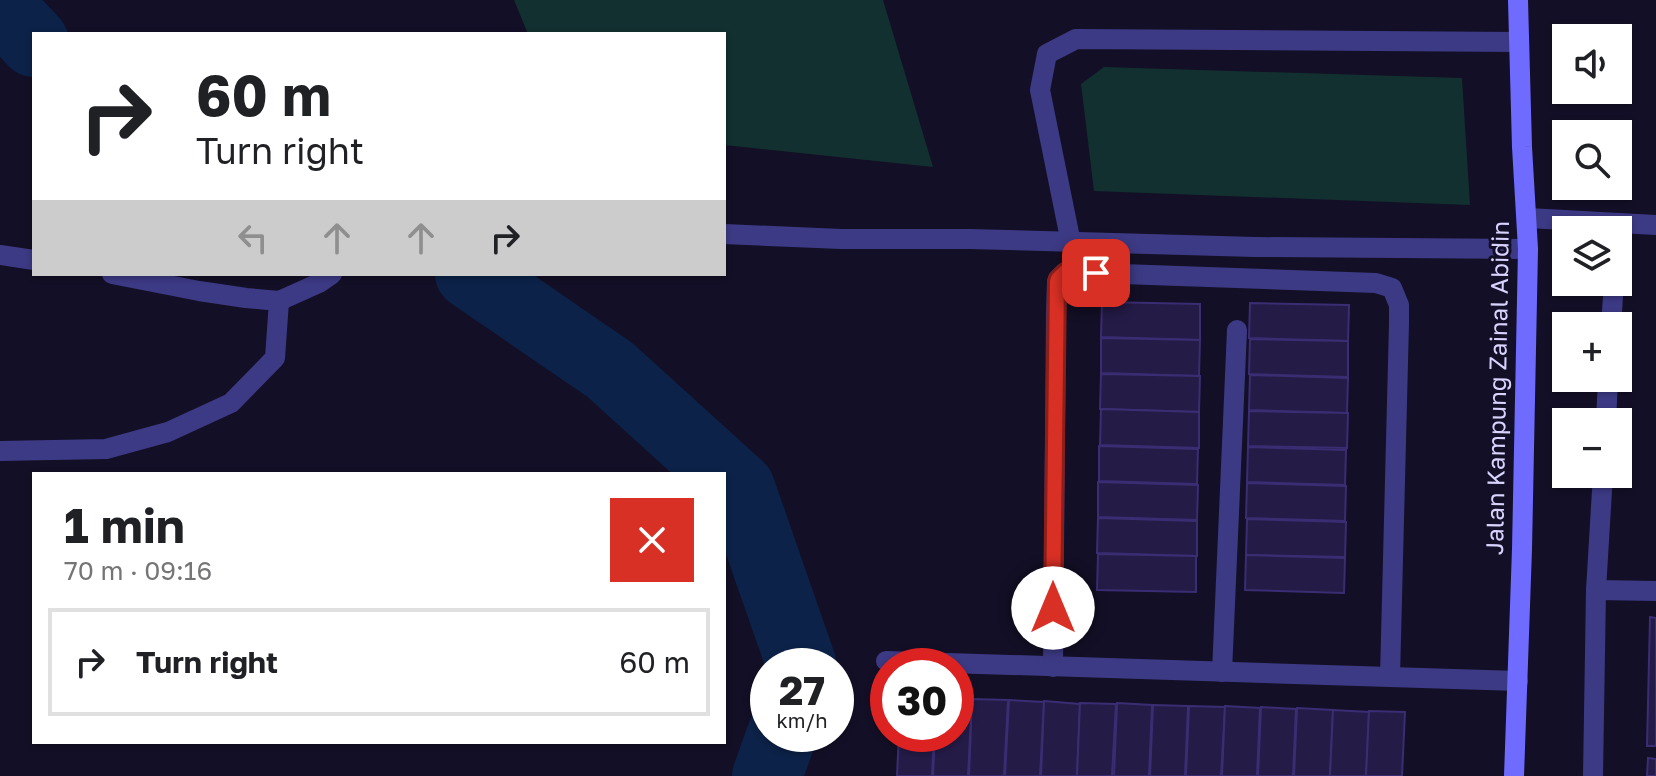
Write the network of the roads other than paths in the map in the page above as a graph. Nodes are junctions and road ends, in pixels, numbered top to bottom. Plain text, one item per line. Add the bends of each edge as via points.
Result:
1 (1518, 0) edge
2 (1518, 42) junction
3 (1528, 218) junction
4 (1552, 220) edge
5 (1656, 225) edge
6 (1632, 226) edge
7 (726, 234) edge
8 (1071, 243) junction
9 (1528, 249) junction
10 (0, 255) edge
11 (32, 260) edge
12 (122, 276) edge
13 (329, 276) edge
14 (279, 301) junction
15 (1237, 330) dead end
16 (0, 451) edge
17 (1602, 488) edge
18 (1596, 590) junction
19 (1656, 591) edge
20 (974, 664) edge
21 (1053, 667) junction
22 (1222, 672) junction
23 (1390, 677) junction
24 (1518, 681) junction
25 (1514, 776) edge
26 (1593, 776) edge

1 - 2 street, Jalan Kampung Zainal Abidin
2 - 3 street, Jalan Kampung Zainal Abidin
2 - 8 street via 1076,39 1047,54 1040,90
3 - 4 street
3 - 9 street, Jalan Kampung Zainal Abidin
5 - 6 street
7 - 8 street
8 - 9 street
9 - 24 street, Jalan Kampung Zainal Abidin
10 - 11 street
12 - 14 street
13 - 14 street
14 - 16 street via 275,358 231,403 168,432 106,449
15 - 22 street
17 - 18 street
18 - 19 street
18 - 26 street
20 - 21 street
21 - 22 street
21 - 23 street via 1056,313 1057,282 1065,272 1376,283 1392,288 1399,323
22 - 23 street
23 - 24 street
24 - 25 street, Jalan Kampung Zainal Abidin

